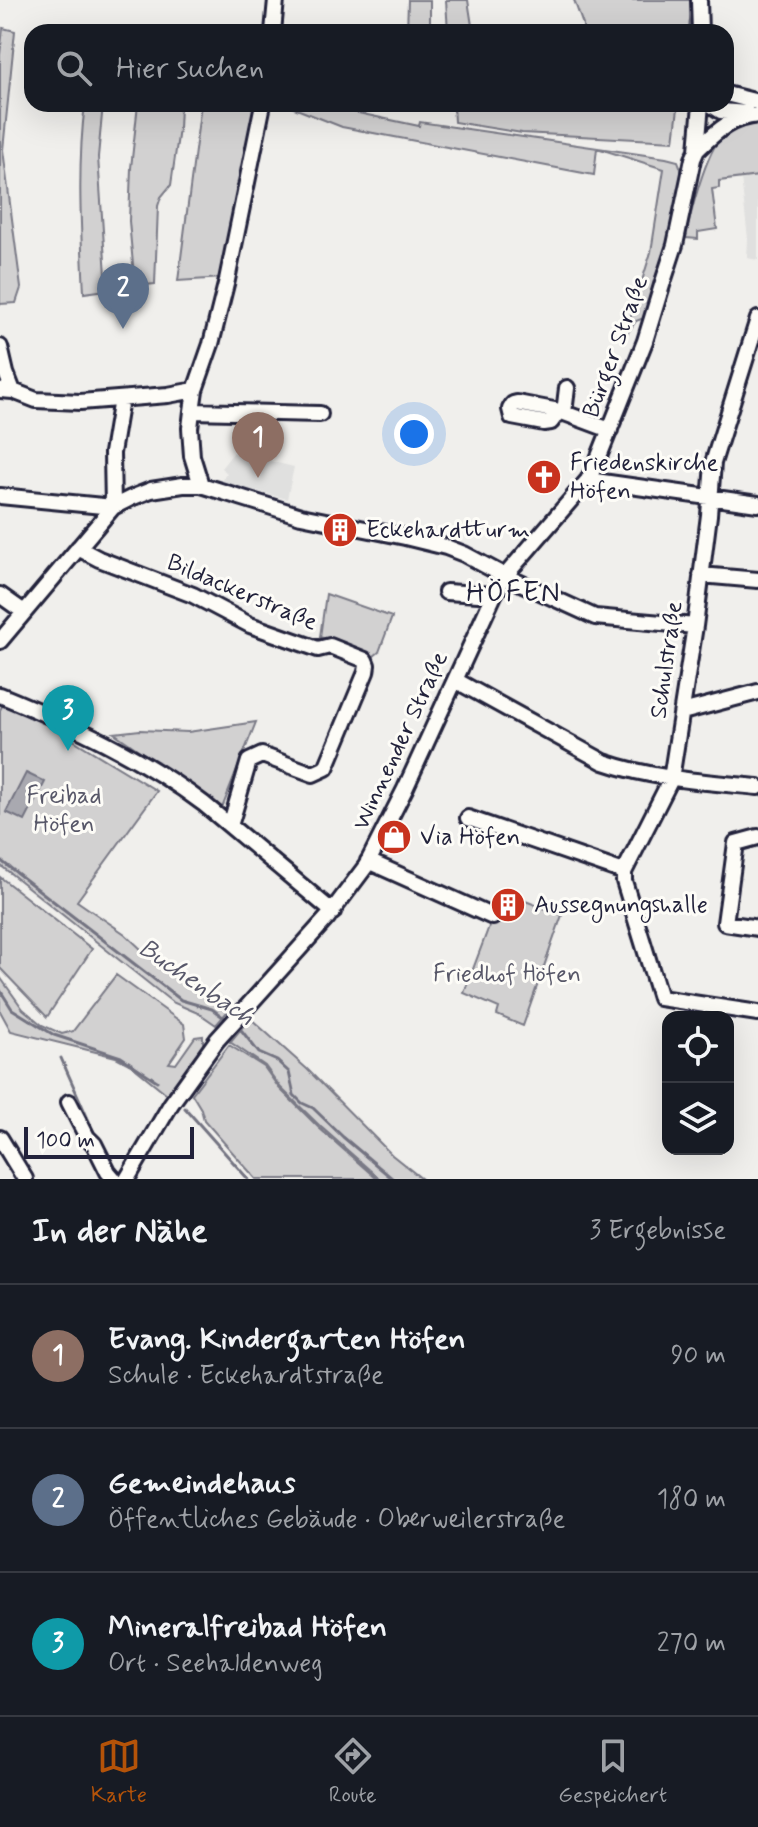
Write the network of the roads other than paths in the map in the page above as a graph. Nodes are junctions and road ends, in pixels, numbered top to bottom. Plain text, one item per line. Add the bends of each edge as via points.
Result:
1 (276, 0) edge
2 (699, 0) edge
3 (274, 24) edge
4 (700, 24) edge
5 (734, 96) edge
6 (758, 102) edge
7 (261, 112) edge
8 (700, 112) edge
9 (730, 112) edge
10 (758, 115) edge
11 (697, 150) junction
12 (758, 319) edge
13 (0, 347) edge
14 (567, 388) dead end
15 (195, 390) junction
16 (6, 391) edge
17 (121, 399) junction
18 (192, 411) junction
19 (320, 414) dead end
20 (610, 430) junction
21 (588, 480) junction
22 (201, 485) junction
23 (0, 496) edge
24 (709, 496) junction
25 (758, 504) edge
26 (113, 507) junction
27 (78, 548) junction
28 (701, 575) junction
29 (505, 576) junction
30 (758, 580) edge
31 (446, 592) dead end
32 (0, 595) edge
33 (494, 595) junction
34 (24, 612) junction
35 (695, 626) junction
36 (0, 641) edge
37 (455, 680) junction
38 (758, 692) edge
39 (0, 695) edge
40 (682, 712) junction
41 (671, 779) junction
42 (758, 787) edge
43 (468, 818) dead end
44 (230, 826) junction
45 (758, 837) edge
46 (368, 861) junction
47 (624, 872) junction
48 (330, 915) junction
49 (493, 917) dead end
50 (758, 928) edge
51 (758, 1013) edge
52 (69, 1102) dead end
53 (0, 1138) edge
54 (25, 1179) edge
55 (114, 1179) edge
56 (127, 1179) edge

1 - 3 street
2 - 4 street
5 - 6 street
7 - 15 street via 227,280
8 - 11 street, Bürger Straße
9 - 10 street
10 - 11 street via 722,126
11 - 20 street, Bürger Straße via 675,245
12 - 24 street, Schulstraße via 713,463
13 - 16 street
14 - 20 street via 562,412
15 - 17 street
15 - 18 street
16 - 17 street via 36,400
17 - 26 street via 112,453
18 - 19 street
18 - 22 street via 192,456
20 - 21 street, Bürger Straße
21 - 24 street
21 - 29 street, Bürger Straße
22 - 26 street via 151,490
22 - 29 street via 301,516 446,547
23 - 26 street
24 - 25 street
24 - 28 street, Schulstraße
26 - 27 street
27 - 34 street
27 - 44 street, Bildackerstraße via 193,595 250,625 365,660 366,672 326,768 313,774 262,755 249,761
28 - 30 street
28 - 35 street, Schulstraße
29 - 33 street, Winnender Straße
29 - 35 street via 595,617
31 - 33 street
32 - 34 street
33 - 37 street, Winnender Straße
34 - 36 street
35 - 40 street, Schulstraße
37 - 41 street via 604,762
37 - 46 street, Winnender Straße
38 - 40 street
39 - 44 street via 94,735 184,790
40 - 41 street, Schulstraße
41 - 42 street
41 - 47 street, Schulstraße
43 - 47 street
44 - 48 street
45 - 50 street via 736,843 725,923
46 - 48 street, Winnender Straße
46 - 49 street
47 - 51 street via 660,998
48 - 56 street, Winnender Straße via 227,1028 171,1104
52 - 55 street
53 - 54 street

